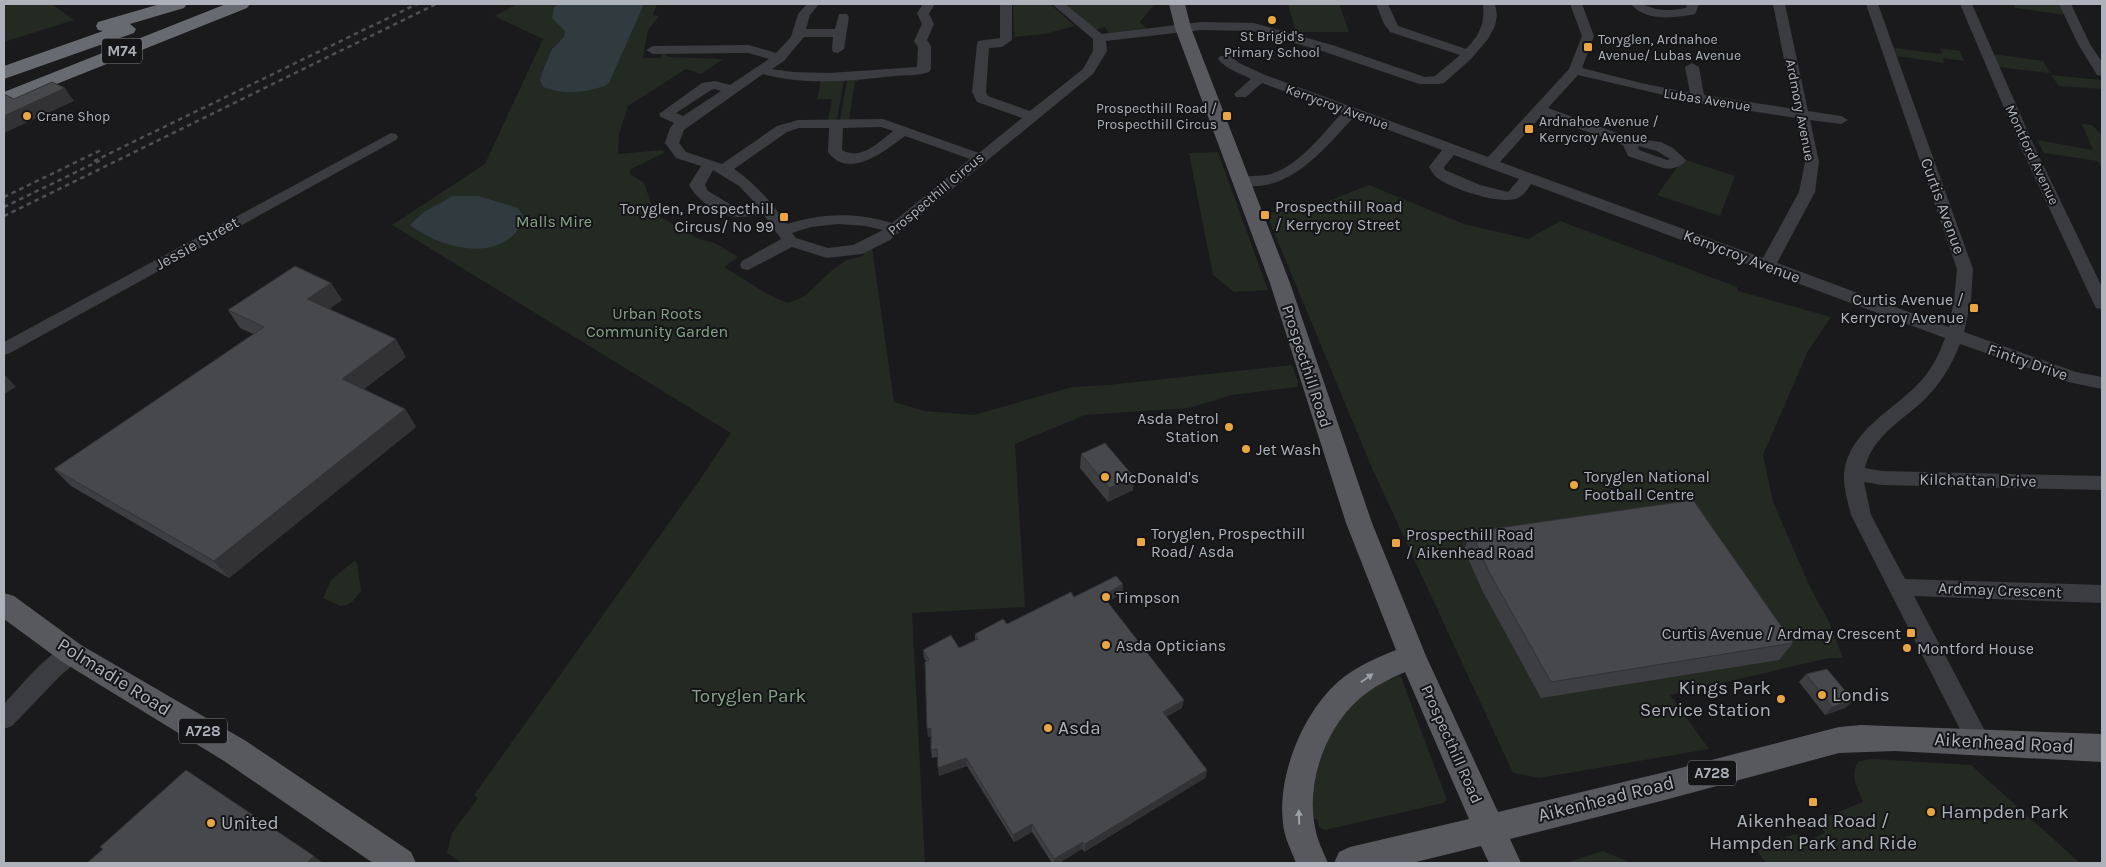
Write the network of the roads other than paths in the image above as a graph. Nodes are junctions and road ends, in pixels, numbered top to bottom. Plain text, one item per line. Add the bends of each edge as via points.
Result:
1 (178, 4) edge
2 (199, 4) edge
3 (228, 4) edge
4 (241, 4) edge
5 (812, 4) edge
6 (929, 4) edge
7 (1006, 4) edge
8 (1058, 4) edge
9 (1177, 4) edge
10 (1382, 4) edge
11 (1489, 4) edge
12 (1576, 4) edge
13 (1637, 4) edge
14 (1693, 4) edge
15 (1779, 4) edge
16 (1872, 4) edge
17 (1966, 4) edge
18 (2065, 4) edge
19 (843, 17) dead end
20 (1183, 28) junction
21 (799, 33) junction
22 (841, 33) junction
23 (1099, 38) junction
24 (838, 49) dead end
25 (653, 50) dead end
26 (1467, 53) junction
27 (4, 58) edge
28 (779, 58) junction
29 (1226, 59) dead end
30 (1692, 67) dead end
31 (762, 70) junction
32 (1575, 70) junction
33 (2102, 72) edge
34 (4, 73) edge
35 (1260, 78) junction
36 (4, 85) edge
37 (731, 90) junction
38 (1242, 94) dead end
39 (4, 99) edge
40 (1698, 99) junction
41 (1539, 109) junction
42 (1351, 112) junction
43 (1802, 114) junction
44 (1032, 117) junction
45 (1841, 120) dead end
46 (684, 122) junction
47 (836, 124) junction
48 (904, 130) junction
49 (391, 137) dead end
50 (1629, 142) dead end
51 (1451, 149) junction
52 (980, 158) junction
53 (1491, 163) junction
54 (709, 165) junction
55 (724, 169) junction
56 (1529, 176) junction
57 (1241, 181) junction
58 (768, 210) junction
59 (895, 229) junction
60 (786, 236) junction
61 (748, 265) dead end
62 (1767, 266) junction
63 (2102, 304) edge
64 (1956, 336) junction
65 (4, 349) edge
66 (2102, 383) edge
67 (1854, 473) junction
68 (2102, 483) edge
69 (1898, 587) junction
70 (2102, 594) edge
71 (4, 604) edge
72 (71, 653) junction
73 (1412, 656) junction
74 (4, 719) edge
75 (1978, 741) junction
76 (2102, 748) edge
77 (1489, 828) junction
78 (400, 863) edge
79 (1312, 863) edge
80 (1350, 863) edge
81 (1505, 863) edge

1 - 27 highway, M74
2 - 34 highway, M74
3 - 36 highway, M74
4 - 39 highway, M74
5 - 21 street via 804,14
6 - 31 street via 922,12 927,28 920,34 920,41 925,46 924,69 881,75 791,77
7 - 44 street via 1006,40 982,44 979,92 982,99 990,104
8 - 23 street
9 - 20 main road, Prospecthill Road
10 - 26 street via 1394,28
11 - 26 street via 1490,24 1484,37
12 - 32 street via 1588,36
13 - 14 street via 1660,14 1677,14 1690,10
15 - 43 street, Ardmory Avenue
16 - 64 street, Curtis Avenue via 1966,269
17 - 63 street, Montford Avenue via 2028,148
18 - 33 street
19 - 22 street
20 - 23 street
20 - 26 street via 1237,25 1266,29 1430,82 1439,80
20 - 57 main road, Prospecthill Road
21 - 22 street
21 - 28 street
22 - 24 street
23 - 44 street, Prospecthill Circus via 1100,51 1088,70
25 - 28 street via 749,49
28 - 31 street
29 - 35 street, Kerrycroy Avenue
30 - 40 street
31 - 37 street
32 - 40 street, Lubas Avenue
32 - 41 street
35 - 38 street
35 - 42 street, Kerrycroy Avenue
37 - 46 street
37 - 46 street via 706,86 666,114
40 - 43 street, Lubas Avenue
41 - 50 street
41 - 53 street
42 - 51 street, Kerrycroy Avenue
42 - 57 street via 1287,173
43 - 45 street, Lubas Avenue
43 - 62 street, Ardmory Avenue via 1812,162 1807,192
44 - 52 street, Prospecthill Circus
46 - 54 street via 674,136 672,143 675,149
47 - 48 street via 883,123
47 - 48 street via 835,152 849,159 868,156
47 - 55 street via 789,125
48 - 52 street
49 - 65 street, Jessie Street
51 - 53 street, Kerrycroy Avenue
51 - 56 street via 1436,167 1440,173 1494,194 1504,197 1515,194
52 - 59 street, Prospecthill Circus
53 - 56 street, Kerrycroy Avenue
54 - 55 street
54 - 58 street via 697,185 702,194 728,210
55 - 58 street via 744,183
56 - 62 street, Kerrycroy Avenue
57 - 73 main road, Prospecthill Road via 1280,283 1360,523
58 - 60 street
59 - 60 street via 871,221 844,219 808,222
59 - 60 street, Prospecthill Circus via 856,250 827,253
60 - 61 street
62 - 64 street, Kerrycroy Avenue
64 - 66 street, Fintry Drive via 2074,378
64 - 67 street, Curtis Avenue via 1927,386 1867,441
67 - 68 street, Kilchattan Drive via 1882,478
67 - 69 street, Curtis Avenue via 1861,515
69 - 70 street, Ardmay Crescent
69 - 75 street, Curtis Avenue
71 - 72 main road, Polmadie Road / A728
72 - 74 street
72 - 78 main road, Polmadie Road / A728 via 235,750
73 - 77 main road, Prospecthill Road
79 -> 73 main road via 1303,845 1298,819 1304,766 1320,726 1348,692 1378,670
75 - 76 main road, Aikenhead Road / A728
75 - 77 main road, Aikenhead Road / A728 via 1839,740
77 - 80 main road, Aikenhead Road / A728
77 - 81 main road, Prospecthill Road

